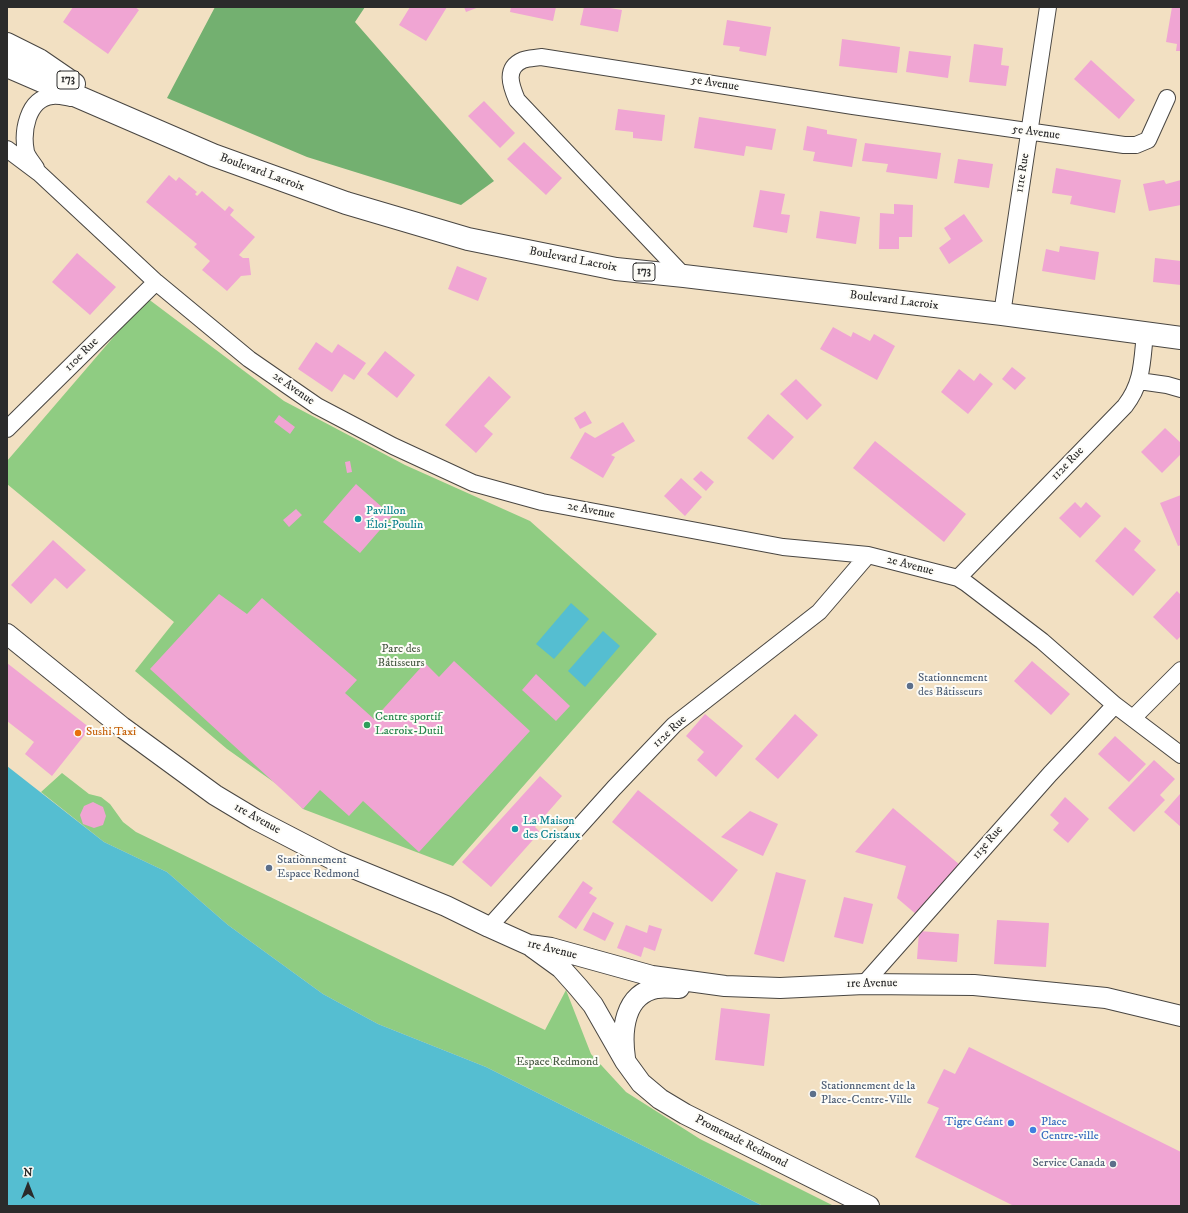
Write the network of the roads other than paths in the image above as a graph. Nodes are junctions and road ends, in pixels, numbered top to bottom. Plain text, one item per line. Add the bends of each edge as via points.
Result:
1 (1048, 7) edge
2 (7, 44) edge
3 (7, 66) edge
4 (1167, 98) dead end
5 (84, 99) junction
6 (127, 119) junction
7 (1029, 132) junction
8 (7, 149) edge
9 (39, 173) junction
10 (684, 276) junction
11 (156, 282) junction
12 (1002, 314) junction
13 (1145, 333) junction
14 (1181, 338) edge
15 (1139, 381) junction
16 (1181, 389) edge
17 (7, 429) edge
18 (868, 555) junction
19 (958, 578) junction
20 (7, 634) edge
21 (1181, 670) edge
22 (1115, 705) junction
23 (1133, 718) junction
24 (1181, 755) edge
25 (489, 928) junction
26 (529, 945) junction
27 (864, 984) junction
28 (725, 986) junction
29 (1181, 1016) edge
30 (625, 1061) junction
31 (869, 1206) edge

1 - 7 street, 111e Rue
2 - 6 main road, Boulevard Lacroix / 173 via 39,60
3 - 5 main road, Boulevard Lacroix
4 - 7 street, 5e Avenue via 1148,140 1136,145
5 - 6 main road, Boulevard Lacroix
5 - 9 street, 2e Avenue via 52,96 42,99 32,110 25,132 25,144 27,154
6 - 10 main road, Boulevard Lacroix / 173 via 213,155 346,203 468,238 616,269
7 - 10 street, 5e Avenue via 541,57 523,59 513,66 510,75 518,100
7 - 12 street, 111e Rue
8 - 9 street, 2e Avenue
9 - 11 street, 2e Avenue
10 - 12 main road, Boulevard Lacroix / 173
11 - 17 street, 110e Rue
11 - 18 street, 2e Avenue via 249,359 317,406 393,446 473,483 542,502 783,547
12 - 13 main road, Boulevard Lacroix / 173
13 - 14 main road, Boulevard Lacroix / 173
13 - 15 street, 112e Rue
15 - 16 street
15 - 19 street, 112e Rue via 1134,395 1125,406
18 - 19 street, 2e Avenue
18 - 25 street, 112e Rue via 819,612 674,725
19 - 22 street, 2e Avenue via 1042,641
20 - 25 street, 1re Avenue via 122,727 215,795 255,819 336,860 446,906
21 - 23 street
22 - 23 street, 2e Avenue
22 - 27 street, 113e Rue via 1050,774
23 - 24 street, 2e Avenue
25 - 26 street, 1re Avenue
26 - 28 street, 1re Avenue via 551,948 652,976
26 - 30 street, Promenade Redmond via 561,968 593,1005
27 - 28 street, 1re Avenue via 780,988
27 - 29 street, 1re Avenue via 974,985 1037,990 1106,998
28 - 30 street via 657,988 642,994 632,1004 625,1022
30 - 31 street, Promenade Redmond via 641,1083 660,1099 685,1114

